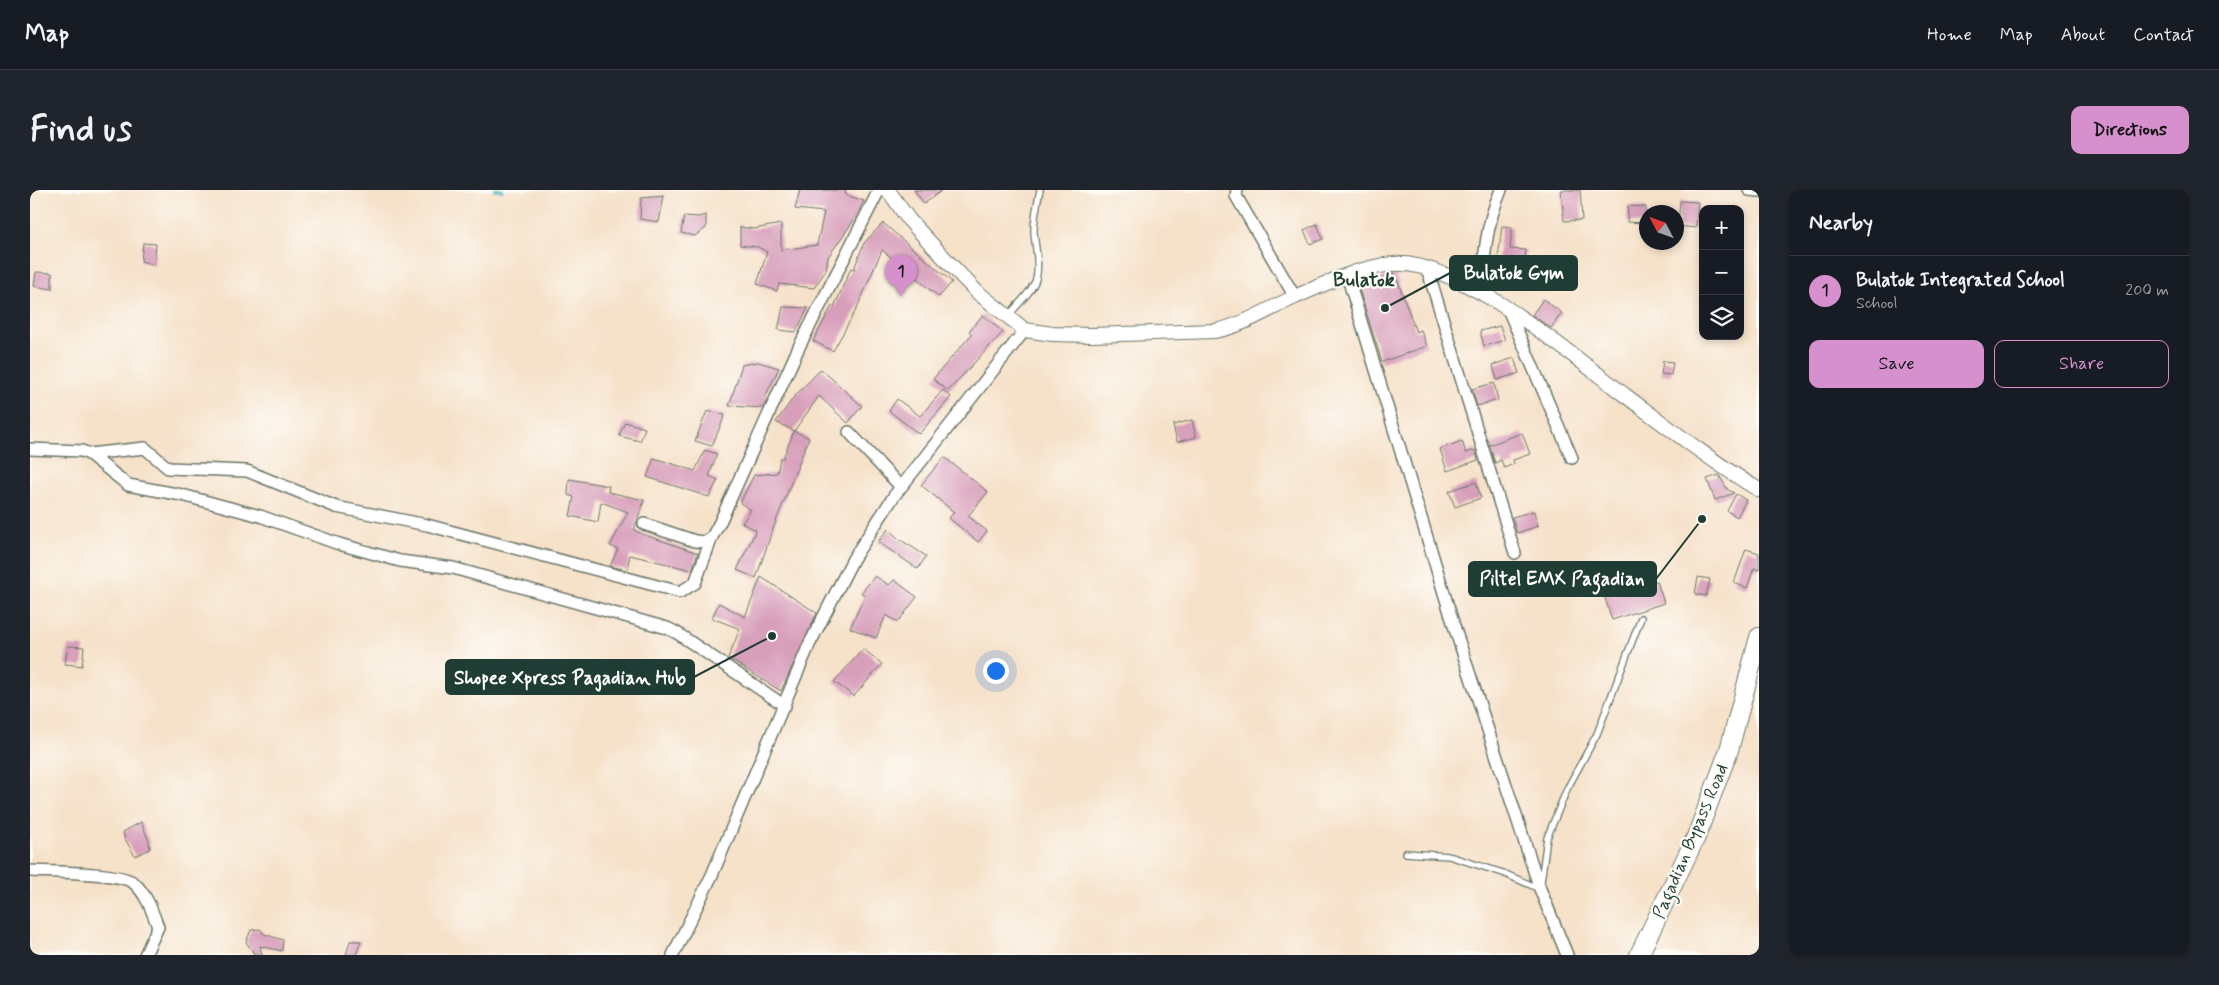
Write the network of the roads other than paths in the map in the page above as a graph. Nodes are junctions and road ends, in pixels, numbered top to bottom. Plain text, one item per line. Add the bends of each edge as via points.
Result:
1 (879, 190) edge
2 (888, 190) edge
3 (1040, 190) edge
4 (1237, 190) edge
5 (1501, 190) edge
6 (1749, 190) edge
7 (1759, 191) edge
8 (1427, 268) junction
9 (1347, 275) junction
10 (1483, 294) junction
11 (1295, 297) junction
12 (1508, 309) junction
13 (1007, 318) junction
14 (1025, 330) junction
15 (849, 432) dead end
16 (30, 450) edge
17 (89, 454) junction
18 (1572, 458) dead end
19 (901, 487) junction
20 (1759, 490) edge
21 (644, 524) dead end
22 (712, 537) junction
23 (1515, 553) dead end
24 (1641, 618) dead end
25 (1759, 637) edge
26 (784, 706) junction
27 (1406, 853) dead end
28 (30, 871) edge
29 (1540, 888) junction
30 (145, 955) edge
31 (673, 955) edge
32 (1568, 955) edge
33 (1639, 955) edge

1 - 22 street via 799,347
2 - 13 street via 909,220
3 - 13 lane via 1034,231 1036,279
4 - 11 street via 1236,196
5 - 10 street via 1488,225 1484,248
6 - 7 street
8 - 9 street via 1395,264
8 - 10 street
8 - 23 street
9 - 11 street
9 - 29 street via 1455,629
10 - 12 street
11 - 14 street via 1240,325 1215,331 1091,335
12 - 18 street
12 - 20 street
13 - 14 street
14 - 19 street
15 - 19 street
16 - 17 street via 75,449
17 - 22 street via 145,448 168,468 247,471 336,507 427,525 680,592 695,583
17 - 26 street via 128,485 182,495 260,516 339,544 392,558 453,568 667,628
19 - 26 street via 853,559 809,645
21 - 22 street via 695,541 704,542
24 - 29 lane via 1597,734 1567,789 1547,838
25 - 33 highway, Pagadian Bypass Road via 1726,759 1696,837
26 - 31 street via 712,875
27 - 29 lane via 1449,856
28 - 30 street via 101,874 132,882 149,903 158,927
29 - 32 street

